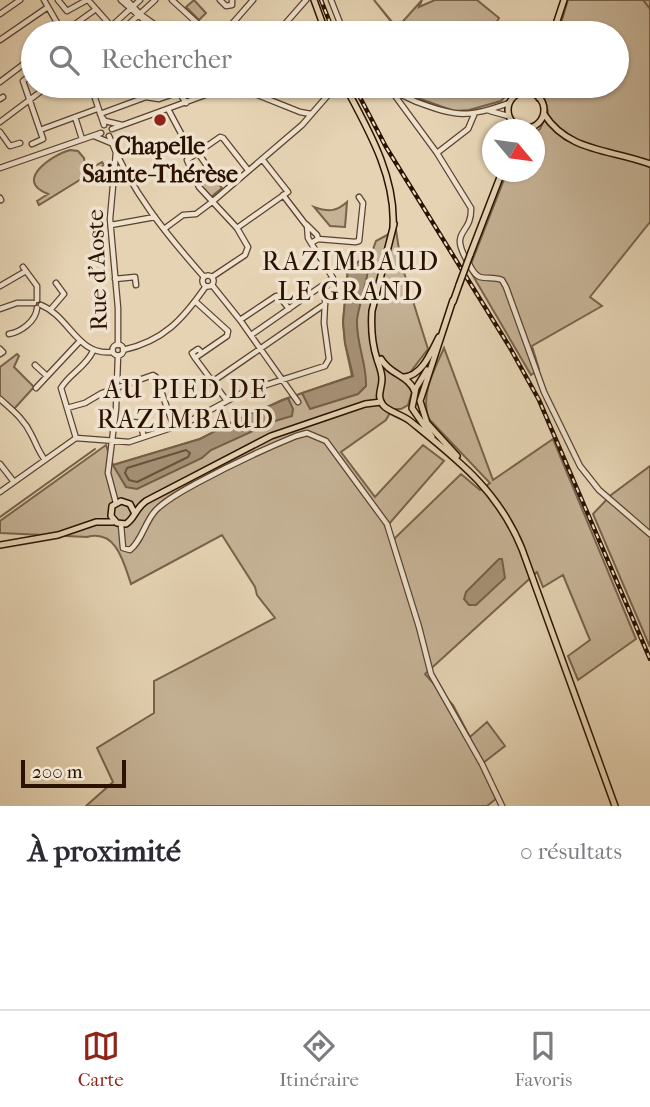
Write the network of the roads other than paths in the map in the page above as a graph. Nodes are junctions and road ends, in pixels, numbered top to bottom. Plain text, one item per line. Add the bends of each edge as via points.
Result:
1 (20, 0) edge
2 (44, 0) edge
3 (58, 0) edge
4 (87, 0) edge
5 (121, 0) edge
6 (127, 0) edge
7 (140, 0) edge
8 (155, 0) edge
9 (173, 0) edge
10 (220, 0) edge
11 (253, 0) edge
12 (306, 0) edge
13 (314, 0) edge
14 (331, 0) edge
15 (564, 0) edge
16 (233, 2) edge
17 (48, 7) junction
18 (131, 8) junction
19 (96, 9) junction
20 (0, 13) edge
21 (241, 14) junction
22 (138, 15) junction
23 (28, 21) edge
24 (59, 21) edge
25 (79, 21) edge
26 (107, 21) edge
27 (118, 21) edge
28 (132, 21) edge
29 (144, 21) edge
30 (148, 21) edge
31 (195, 21) edge
32 (235, 21) edge
33 (288, 21) edge
34 (322, 21) edge
35 (339, 21) edge
36 (557, 21) edge
37 (21, 26) edge
38 (0, 30) edge
39 (3, 38) edge
40 (21, 66) edge
41 (0, 82) edge
42 (32, 98) edge
43 (95, 98) edge
44 (143, 98) edge
45 (183, 98) edge
46 (200, 98) edge
47 (263, 98) edge
48 (326, 98) edge
49 (351, 98) edge
50 (397, 98) edge
51 (413, 98) edge
52 (512, 98) edge
53 (539, 98) edge
54 (29, 100) junction
55 (186, 103) junction
56 (509, 103) junction
57 (168, 109) junction
58 (489, 111) junction
59 (300, 112) junction
60 (99, 113) junction
61 (312, 114) junction
62 (544, 114) junction
63 (475, 115) junction
64 (509, 116) junction
65 (75, 117) junction
66 (1, 118) edge
67 (510, 119) edge
68 (541, 119) edge
69 (109, 125) junction
70 (302, 125) junction
71 (545, 126) edge
72 (554, 128) junction
73 (40, 130) junction
74 (0, 132) edge
75 (98, 135) junction
76 (108, 138) junction
77 (82, 140) junction
78 (20, 143) dead end
79 (32, 144) dead end
80 (116, 152) junction
81 (437, 153) junction
82 (195, 155) junction
83 (262, 159) junction
84 (650, 164) edge
85 (0, 168) edge
86 (248, 170) junction
87 (212, 173) dead end
88 (498, 182) edge
89 (283, 195) junction
90 (359, 197) dead end
91 (212, 202) junction
92 (153, 215) junction
93 (111, 225) junction
94 (307, 225) junction
95 (237, 228) junction
96 (164, 229) junction
97 (318, 239) junction
98 (311, 243) junction
99 (204, 276) junction
100 (212, 277) junction
101 (116, 279) junction
102 (55, 283) dead end
103 (326, 283) junction
104 (136, 285) dead end
105 (209, 285) junction
106 (0, 286) edge
107 (453, 300) junction
108 (195, 301) junction
109 (37, 304) junction
110 (325, 304) junction
111 (0, 309) edge
112 (51, 309) junction
113 (289, 309) junction
114 (240, 320) junction
115 (441, 333) junction
116 (9, 334) dead end
117 (251, 335) junction
118 (80, 341) junction
119 (118, 345) junction
120 (374, 346) junction
121 (261, 348) junction
122 (123, 350) junction
123 (93, 351) junction
124 (112, 352) junction
125 (118, 356) junction
126 (34, 365) dead end
127 (47, 376) junction
128 (401, 377) junction
129 (282, 379) junction
130 (212, 382) junction
131 (382, 384) junction
132 (36, 387) dead end
133 (117, 387) junction
134 (415, 392) junction
135 (379, 393) junction
136 (0, 399) edge
137 (226, 401) junction
138 (298, 402) dead end
139 (381, 402) junction
140 (365, 404) junction
141 (412, 404) junction
142 (67, 408) junction
143 (397, 412) junction
144 (132, 422) dead end
145 (174, 427) junction
146 (144, 437) junction
147 (76, 438) junction
148 (112, 441) junction
149 (437, 443) junction
150 (45, 460) junction
151 (0, 464) edge
152 (473, 475) junction
153 (15, 482) junction
154 (0, 492) edge
155 (146, 501) junction
156 (126, 502) junction
157 (116, 503) junction
158 (110, 511) junction
159 (134, 512) junction
160 (96, 522) junction
161 (113, 522) junction
162 (121, 525) junction
163 (650, 534) edge
164 (0, 545) edge
165 (502, 806) edge
166 (615, 806) edge

1 - 20 street
2 - 17 street
3 - 4 street via 67,11
4 - 19 street
5 - 18 street
6 - 18 street
7 - 18 street
8 - 22 street
9 - 31 street
10 - 16 street via 226,6
11 - 21 street
12 - 33 street
13 - 34 main road
14 - 35 street
15 - 36 main road
16 - 21 street
17 - 23 street
17 - 24 street
18 - 22 street
18 - 27 street
19 - 25 street
19 - 26 street
21 - 32 street
22 - 28 street
22 - 29 street
22 - 30 street
37 - 39 street
38 - 39 street
40 - 41 street
42 - 54 street
43 - 60 street
44 - 60 street
45 - 55 street
46 - 55 street
47 - 59 street
48 - 61 street
49 - 120 main road via 391,190 392,244 372,311
50 - 81 street
51 - 63 street via 439,110
52 - 56 main road
53 - 62 main road
54 - 66 street
54 - 73 street
55 - 57 street
56 - 58 street
56 - 64 main road
57 - 69 street
57 - 82 street
58 - 63 street
58 - 64 street
59 - 61 street
59 - 70 street
60 - 65 street
60 - 69 street
61 - 70 street
62 - 68 main road
62 - 72 main road
63 - 81 street via 468,129
64 - 67 main road
65 - 73 street
65 - 77 street
69 - 75 street
69 - 76 street
70 - 83 street
71 - 72 main road
72 - 84 main road via 575,143
73 - 79 street via 43,139
74 - 78 street via 10,146
75 - 76 street
75 - 77 street
76 - 80 street
77 - 85 street
80 - 92 street
80 - 93 street, Rue d'Aoste
81 - 163 street via 471,208 459,246 474,273 502,280 544,392 580,466 607,498
82 - 86 street via 220,137
82 - 87 street
82 - 91 street via 187,160
83 - 86 street
83 - 89 street via 288,192
86 - 91 street
88 - 107 main road, bridge
89 - 94 street
89 - 95 street
90 - 97 street via 363,204 359,241
91 - 95 street
91 - 96 street
92 - 93 street
92 - 96 street
93 - 101 street, Rue d'Aoste
94 - 97 street
94 - 98 street
95 - 100 street via 248,251
96 - 99 street
97 - 98 street
98 - 103 street via 333,278
99 - 100 street
99 - 105 street via 202,282
100 - 105 street via 214,282
101 - 104 street via 135,277
101 - 119 street, Rue d'Aoste
102 - 112 street via 64,295
103 - 110 street
103 - 113 street
105 - 108 street
105 - 114 street
106 - 109 street via 24,269 37,286
107 - 115 main road
107 - 152 main road via 420,405 427,423
108 - 122 street via 161,337
108 - 130 street via 228,331 195,358
109 - 111 street via 17,303
109 - 112 street
109 - 116 street via 34,319
110 - 121 street
110 - 129 street via 327,364
112 - 118 street
113 - 114 street via 276,296
113 - 117 street
114 - 117 street
115 - 128 main road via 420,369
115 - 134 main road
117 - 121 street
118 - 123 street
118 - 127 street
119 - 122 street
119 - 124 street
120 - 128 main road via 386,368
120 - 131 main road
121 - 129 street
121 - 130 street
122 - 125 street
123 - 124 street
123 - 142 street via 61,388
124 - 125 street
125 - 133 street, Rue d'Aoste
126 - 127 street
127 - 132 street
128 - 131 main road
128 - 134 main road
129 - 137 street
129 - 138 street
130 - 137 street
131 - 135 main road
133 - 142 street
133 - 145 street via 156,377
133 - 148 street, Rue d'Aoste
134 - 141 main road
135 - 139 main road
135 - 140 main road
136 - 150 street via 20,417
137 - 145 street
139 - 140 main road
139 - 143 main road
140 - 155 main road via 271,436
141 - 143 main road
141 - 149 main road via 414,414
142 - 147 street
143 - 149 main road
144 - 146 street via 140,423
145 - 146 street
146 - 148 street
147 - 148 street
147 - 150 street
148 - 157 street, Rue d'Aoste via 109,466
149 - 152 main road
150 - 153 street
151 - 153 street
152 - 166 main road via 498,503 514,531
153 - 154 street
155 - 156 main road
155 - 159 main road
156 - 157 main road
156 - 159 main road
157 - 158 main road
158 - 160 main road
158 - 161 main road
159 - 162 main road via 130,521
160 - 161 main road
160 - 164 main road
161 - 162 main road
162 - 165 street via 123,548 130,550 148,520 166,502 255,453 307,433 326,441 387,524 431,674

